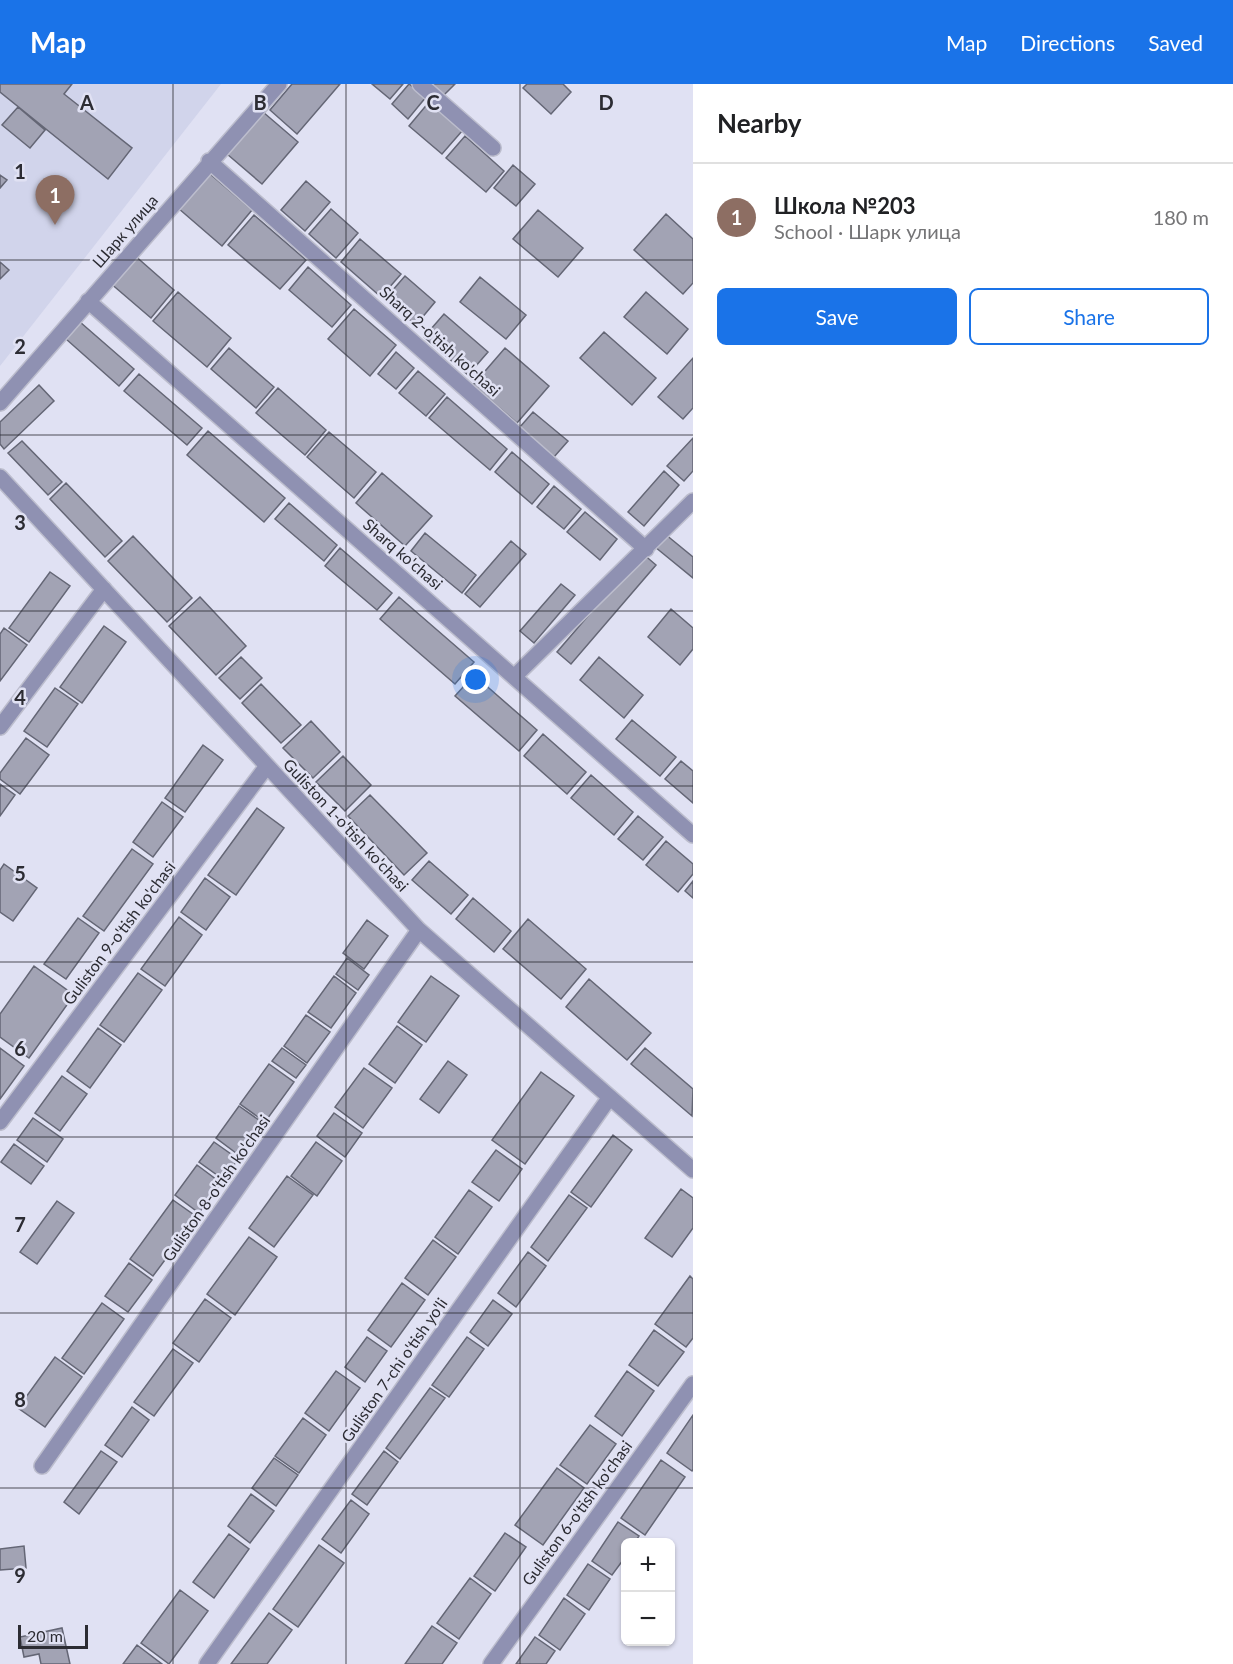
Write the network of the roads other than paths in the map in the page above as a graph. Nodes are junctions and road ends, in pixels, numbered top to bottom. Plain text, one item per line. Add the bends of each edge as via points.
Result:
1 (279, 84) edge
2 (420, 84) edge
3 (493, 148) dead end
4 (209, 161) junction
5 (88, 301) junction
6 (0, 403) edge
7 (0, 477) edge
8 (693, 501) edge
9 (646, 549) junction
10 (104, 589) junction
11 (514, 677) junction
12 (0, 727) edge
13 (267, 766) junction
14 (693, 835) edge
15 (419, 930) junction
16 (610, 1097) junction
17 (0, 1122) edge
18 (693, 1170) edge
19 (693, 1383) edge
20 (42, 1466) dead end
21 (207, 1664) edge
22 (491, 1664) edge

1 - 4 street, Шарк улица
2 - 3 street
4 - 5 street, Шарк улица
4 - 9 street, Sharq 2-o'tish ko'chasi
5 - 6 street, Шарк улица
5 - 11 street, Sharq ko'chasi
7 - 10 street, Guliston 1-o'tish ko'chasi
8 - 9 street
9 - 11 street
10 - 12 street
10 - 13 street, Guliston 1-o'tish ko'chasi
11 - 14 street, Sharq ko'chasi
13 - 15 street, Guliston 1-o'tish ko'chasi
13 - 17 street, Guliston 9-o'tish ko'chasi
15 - 16 street, Guliston 1-o'tish ko'chasi
15 - 20 street, Guliston 8-o'tish ko'chasi
16 - 18 street, Guliston 1-o'tish ko'chasi
16 - 21 street, Guliston 7-chi o'tish yo'li
19 - 22 street, Guliston 6-o'tish ko'chasi

